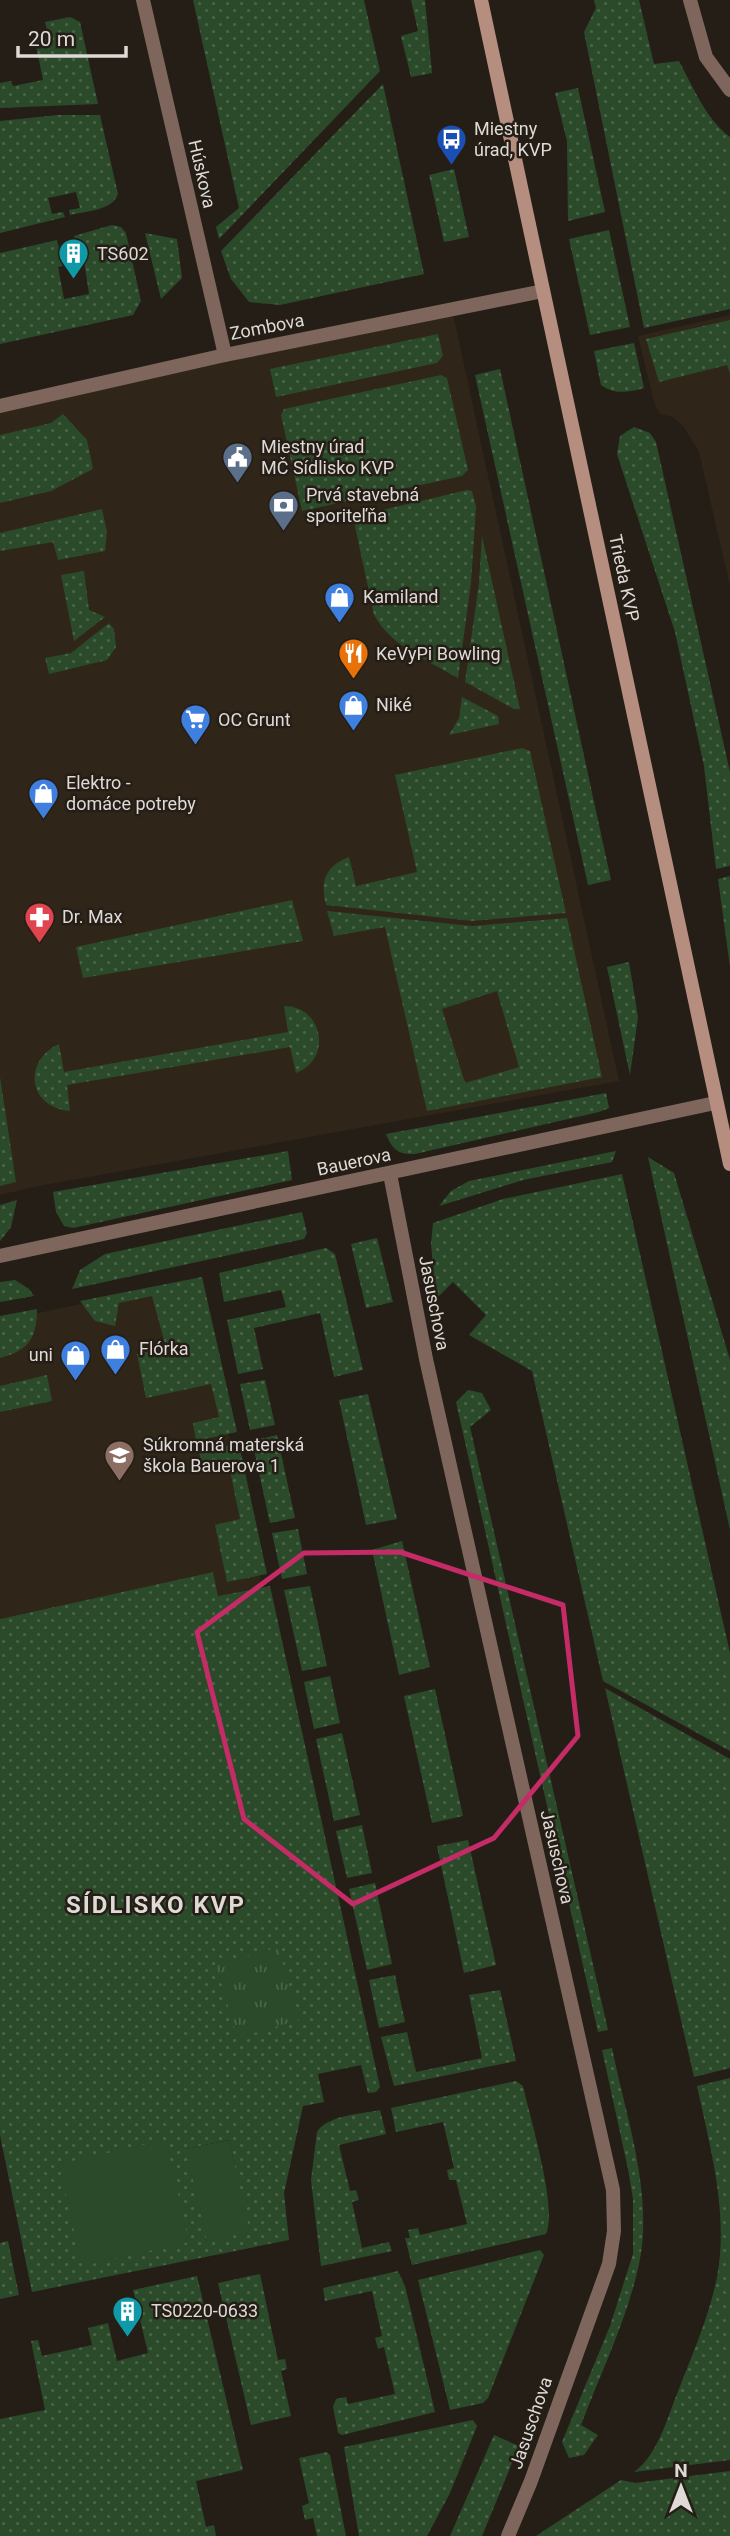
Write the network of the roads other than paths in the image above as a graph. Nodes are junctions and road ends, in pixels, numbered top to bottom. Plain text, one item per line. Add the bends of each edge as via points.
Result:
1 (143, 0) edge
2 (481, 0) edge
3 (690, 0) edge
4 (730, 90) edge
5 (543, 291) junction
6 (225, 355) junction
7 (0, 406) edge
8 (715, 1103) junction
9 (730, 1164) edge
10 (390, 1174) junction
11 (0, 1256) edge
12 (508, 2536) edge

1 - 6 street, Húskova
2 - 5 street, Trieda KVP
3 - 4 street via 706,57
5 - 6 street, Zombova
5 - 8 street, Trieda KVP
6 - 7 street, Zombova
8 - 9 street, Trieda KVP
8 - 10 street, Bauerova
10 - 11 street, Bauerova
10 - 12 street, Jasuschova via 426,1359 613,2190 609,2264

